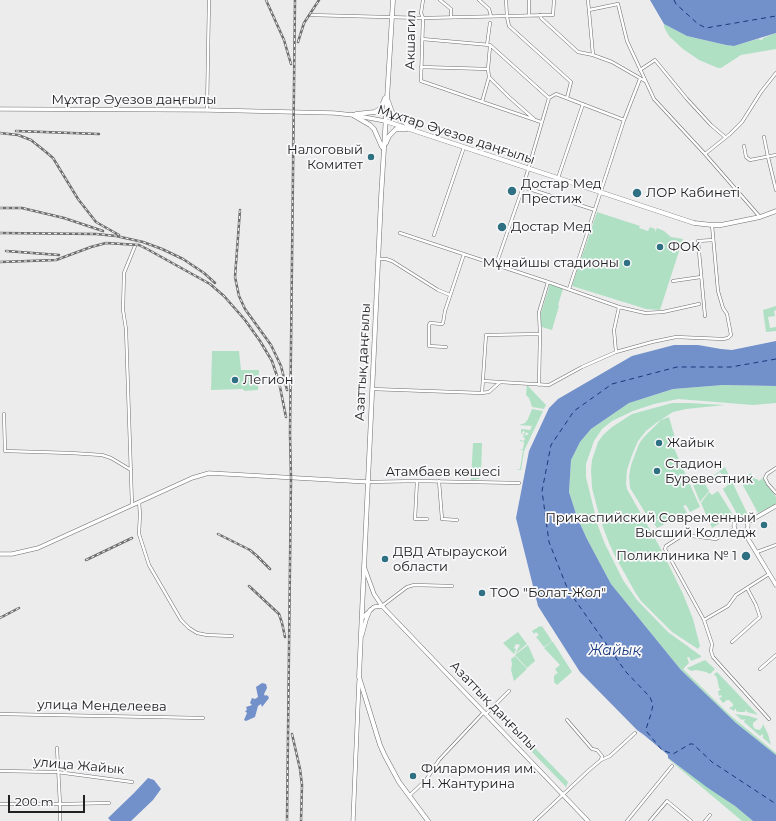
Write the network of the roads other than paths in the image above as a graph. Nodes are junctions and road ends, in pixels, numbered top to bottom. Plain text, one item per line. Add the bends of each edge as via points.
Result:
1 (209, 0) edge
2 (393, 0) edge
3 (423, 0) edge
4 (440, 0) edge
5 (479, 0) edge
6 (506, 0) edge
7 (528, 0) edge
8 (554, 0) edge
9 (588, 0) edge
10 (618, 2) edge
11 (589, 10) junction
12 (311, 15) dead end
13 (540, 15) junction
14 (491, 16) junction
15 (507, 16) junction
16 (529, 16) junction
17 (392, 17) junction
18 (452, 17) junction
19 (423, 18) junction
20 (490, 23) dead end
21 (422, 39) junction
22 (489, 45) junction
23 (593, 55) junction
24 (421, 67) junction
25 (488, 69) junction
26 (640, 70) junction
27 (776, 73) edge
28 (489, 77) junction
29 (640, 79) junction
30 (771, 80) junction
31 (776, 80) edge
32 (646, 82) junction
33 (386, 93) junction
34 (549, 98) junction
35 (566, 98) junction
36 (482, 102) junction
37 (583, 104) junction
38 (0, 109) edge
39 (207, 110) junction
40 (354, 115) junction
41 (536, 120) junction
42 (624, 120) junction
43 (385, 121) junction
44 (541, 122) junction
45 (417, 130) junction
46 (725, 137) junction
47 (764, 137) dead end
48 (464, 146) junction
49 (744, 146) dead end
50 (705, 154) junction
51 (383, 155) junction
52 (776, 155) edge
53 (768, 157) junction
54 (528, 168) junction
55 (558, 178) junction
56 (523, 187) junction
57 (776, 190) edge
58 (601, 192) junction
59 (595, 210) junction
60 (776, 211) edge
61 (760, 216) junction
62 (712, 225) junction
63 (400, 233) dead end
64 (434, 235) dead end
65 (713, 240) junction
66 (135, 246) dead end
67 (464, 254) junction
68 (378, 259) junction
69 (496, 265) junction
70 (701, 277) junction
71 (673, 280) dead end
72 (548, 282) junction
73 (569, 289) junction
74 (450, 295) junction
75 (699, 304) dead end
76 (619, 307) junction
77 (705, 316) dead end
78 (540, 334) junction
79 (446, 347) dead end
80 (616, 352) junction
81 (483, 381) junction
82 (499, 383) junction
83 (539, 385) junction
84 (372, 388) junction
85 (482, 393) junction
86 (4, 414) dead end
87 (776, 468) edge
88 (131, 470) junction
89 (417, 481) junction
90 (439, 481) junction
91 (368, 482) junction
92 (519, 483) dead end
93 (776, 494) edge
94 (139, 502) junction
95 (132, 505) junction
96 (776, 506) edge
97 (427, 519) dead end
98 (457, 520) dead end
99 (748, 522) junction
100 (734, 529) junction
101 (744, 532) junction
102 (776, 545) edge
103 (757, 552) junction
104 (0, 554) edge
105 (364, 568) junction
106 (770, 574) junction
107 (776, 584) edge
108 (452, 586) dead end
109 (747, 588) junction
110 (382, 606) junction
111 (370, 610) junction
112 (362, 618) junction
113 (704, 620) junction
114 (232, 636) dead end
115 (732, 642) dead end
116 (360, 643) junction
117 (776, 655) edge
118 (760, 669) dead end
119 (359, 678) junction
120 (509, 691) dead end
121 (485, 713) junction
122 (0, 714) edge
123 (203, 718) dead end
124 (769, 719) dead end
125 (567, 720) dead end
126 (635, 733) dead end
127 (57, 748) dead end
128 (601, 760) junction
129 (672, 766) dead end
130 (0, 771) edge
131 (58, 772) junction
132 (132, 782) dead end
133 (563, 794) junction
134 (409, 796) junction
135 (110, 803) dead end
136 (0, 804) edge
137 (60, 804) junction
138 (710, 815) dead end
139 (60, 821) edge
140 (353, 821) edge
141 (428, 821) edge
142 (535, 821) edge
143 (588, 821) edge
144 (627, 821) edge
145 (650, 821) edge
146 (692, 821) edge
147 (705, 821) edge

1 - 39 street
2 - 17 main road
3 - 19 street, Акшагил
4 - 18 street via 451,9
5 - 14 street via 489,9
6 - 15 street
7 - 16 street
8 - 13 street via 554,15
9 - 11 street
10 - 11 street
10 - 26 street via 627,41
11 - 23 street
12 - 17 street
13 - 16 street
13 - 23 street via 578,52
14 - 15 street
14 - 18 street
15 - 16 street
15 - 35 street via 509,26 571,82
17 - 19 street
17 - 33 main road
18 - 19 street
19 - 21 street, Акшагил
20 - 22 street
21 - 22 street
21 - 24 street, Акшагил
22 - 25 street
22 - 34 street
23 - 29 street via 616,64
24 - 25 street
24 - 36 street, Акшагил via 420,81
25 - 28 street
26 - 32 street
26 - 46 street via 655,60 687,99
27 - 30 street
28 - 36 street
28 - 41 street
29 - 32 street
29 - 42 street
30 - 31 street
30 - 46 street via 742,122
32 - 50 street via 654,98
33 - 40 main road via 383,104 377,110
33 - 43 main road, Азаттық даңғылы
33 - 45 main road via 394,115
34 - 35 street via 556,94
34 - 44 street
35 - 37 street
36 - 41 street
37 - 42 street
37 - 55 street
38 - 39 street, Мұхтар Әуезов даңғылы
39 - 40 street, Мұхтар Әуезов даңғылы
40 - 43 street, Мұхтар Әуезов даңғылы
40 - 51 main road via 374,128 381,142
41 - 44 street
42 - 58 street
43 - 45 main road, Мұхтар Әуезов даңғылы
43 - 51 main road, Азаттық даңғылы
44 - 54 street
45 - 48 main road, Мұхтар Әуезов даңғылы
45 - 51 main road via 396,129 389,136
46 - 50 street
47 - 53 street
48 - 54 main road, Мұхтар Әуезов даңғылы
48 - 64 street
49 - 53 street via 747,159
50 - 61 street
51 - 68 main road, Азаттық даңғылы
52 - 53 street
53 - 57 street
54 - 55 main road, Мұхтар Әуезов даңғылы
54 - 56 street
55 - 58 main road, Мұхтар Әуезов даңғылы
56 - 59 street
56 - 69 street
58 - 59 street
58 - 62 main road, Мұхтар Әуезов даңғылы via 694,223
59 - 73 street
60 - 61 main road, Мұхтар Әуезов даңғылы
61 - 62 main road, Мұхтар Әуезов даңғылы
62 - 65 street
63 - 67 street
65 - 70 street via 698,241
65 - 80 street via 718,290 727,314 730,335 728,338 676,336
66 - 88 street via 124,273 123,310 126,329
67 - 69 street
67 - 74 street
68 - 74 street via 392,261
68 - 84 main road, Азаттық даңғылы
69 - 72 street
70 - 71 street
70 - 77 street
72 - 73 street
72 - 78 street via 539,312
73 - 76 street
74 - 79 street via 442,324 429,324 429,346
75 - 76 street via 645,313
76 - 80 street via 614,330
78 - 81 street via 486,335
78 - 83 street
80 - 83 street via 551,384
81 - 82 street
81 - 85 street
82 - 83 street
82 - 85 street via 488,392
84 - 85 street
84 - 91 main road, Азаттық даңғылы
86 - 88 street via 5,452 102,455
87 - 93 street via 765,478
88 - 95 street
89 - 90 street, Атамбаев көшесі
89 - 91 street, Атамбаев көшесі
89 - 97 street via 415,519
90 - 92 street, Атамбаев көшесі
90 - 98 street via 442,519
91 - 94 street via 208,473
91 - 105 main road, Азаттық даңғылы
94 - 95 street
94 - 114 street via 139,534 149,565 181,620 197,633
95 - 104 street via 38,548
96 - 99 street
99 - 100 street via 743,518 738,519 734,522
99 - 101 street via 748,529
100 - 101 street via 739,533
100 - 113 street via 716,538 683,535 665,549
101 - 103 street
102 - 103 street
103 - 106 street
105 - 110 street, Азаттық даңғылы via 374,594
105 - 112 main road, Азаттық даңғылы
106 - 107 street
106 - 109 street
108 - 110 street via 414,585 407,587
109 - 113 street via 736,595 728,606
109 - 115 street via 760,617
110 - 111 street
110 - 121 street, Азаттық даңғылы
111 - 112 street
111 - 116 street
112 - 116 main road, Азаттық даңғылы
113 - 124 street via 712,644 713,657
116 - 119 main road, Азаттық даңғылы
117 - 118 street
119 - 134 main road, Азаттық даңғылы via 380,745 398,782
119 - 140 street
120 - 121 street
121 - 133 street, Азаттық даңғылы
121 - 134 street via 439,760 426,780
122 - 123 street, улица Менделеева
125 - 128 street via 592,749 597,750 602,756
126 - 128 street via 610,756
127 - 131 street
128 - 133 street
129 - 144 street
130 - 131 street, улица Жайык
131 - 132 street, улица Жайык
131 - 137 street
133 - 142 street
133 - 143 street, Азаттық даңғылы
134 - 141 main road, Азаттық даңғылы
135 - 137 street
136 - 137 street
137 - 139 street
138 - 147 street
145 - 146 street via 669,801

